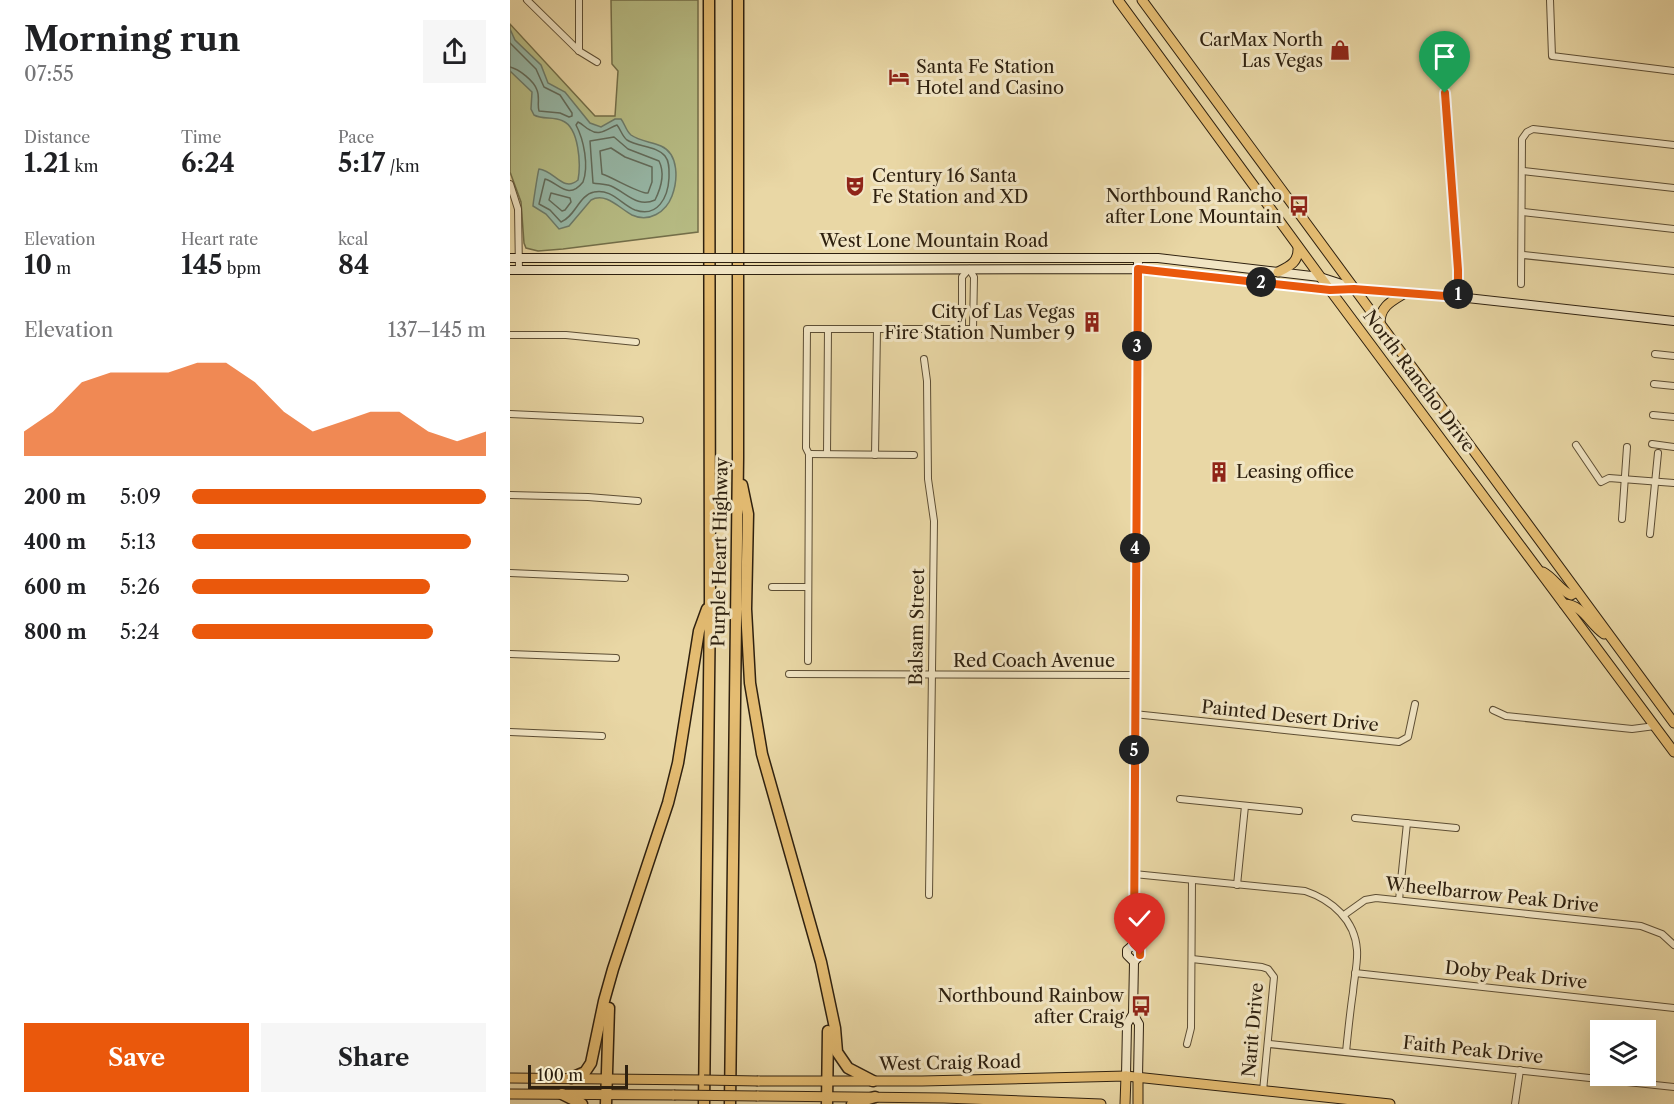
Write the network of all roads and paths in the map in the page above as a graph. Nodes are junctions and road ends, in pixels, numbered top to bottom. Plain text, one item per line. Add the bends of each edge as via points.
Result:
1 (527, 0) edge
2 (579, 0) edge
3 (710, 0) edge
4 (738, 0) edge
5 (744, 0) edge
6 (1118, 0) edge
7 (1142, 0) edge
8 (1550, 0) edge
9 (738, 26) junction
10 (579, 51) junction
11 (597, 62) dead end
12 (1674, 71) edge
13 (1445, 93) dead end
14 (1229, 119) junction
15 (1208, 125) junction
16 (1674, 145) edge
17 (1523, 171) junction
18 (510, 184) edge
19 (1674, 188) edge
20 (1523, 212) junction
21 (1674, 229) edge
22 (1298, 247) junction
23 (1523, 255) junction
24 (1076, 257) junction
25 (1092, 257) junction
26 (514, 258) edge
27 (969, 258) junction
28 (992, 258) junction
29 (1024, 258) junction
30 (1034, 258) junction
31 (1138, 258) junction
32 (1076, 268) junction
33 (1092, 268) junction
34 (969, 269) junction
35 (992, 269) junction
36 (1024, 269) junction
37 (1034, 269) junction
38 (1138, 269) junction
39 (515, 270) edge
40 (1674, 271) edge
41 (1278, 272) junction
42 (1320, 277) junction
43 (1521, 284) dead end
44 (1354, 289) junction
45 (1330, 290) junction
46 (1405, 293) junction
47 (1458, 297) junction
48 (1674, 321) edge
49 (1380, 323) junction
50 (828, 329) junction
51 (877, 329) junction
52 (962, 329) junction
53 (510, 335) edge
54 (636, 342) dead end
55 (1655, 354) dead end
56 (1674, 356) edge
57 (924, 359) dead end
58 (1654, 384) dead end
59 (1674, 386) edge
60 (510, 414) edge
61 (1653, 415) dead end
62 (1674, 417) edge
63 (640, 420) dead end
64 (1652, 444) dead end
65 (1576, 445) dead end
66 (1627, 447) dead end
67 (1674, 447) edge
68 (1658, 453) dead end
69 (809, 454) junction
70 (827, 454) junction
71 (875, 455) junction
72 (914, 455) dead end
73 (738, 458) junction
74 (1625, 479) junction
75 (1656, 482) junction
76 (1674, 483) edge
77 (510, 495) edge
78 (638, 501) dead end
79 (1622, 519) dead end
80 (1650, 534) dead end
81 (1538, 569) junction
82 (510, 573) edge
83 (625, 578) dead end
84 (772, 587) dead end
85 (808, 587) junction
86 (1576, 592) junction
87 (710, 600) junction
88 (1564, 604) junction
89 (1611, 639) junction
90 (510, 654) edge
91 (616, 658) dead end
92 (808, 661) dead end
93 (789, 674) dead end
94 (932, 675) junction
95 (1134, 675) junction
96 (1415, 704) dead end
97 (1493, 710) dead end
98 (1134, 714) junction
99 (1674, 723) edge
100 (1655, 726) junction
101 (510, 732) edge
102 (602, 736) dead end
103 (1674, 752) edge
104 (1180, 800) dead end
105 (1245, 806) junction
106 (1299, 811) dead end
107 (1355, 818) dead end
108 (1407, 823) junction
109 (1456, 828) dead end
110 (1134, 874) junction
111 (1192, 880) junction
112 (1237, 885) junction
113 (929, 895) dead end
114 (1399, 900) junction
115 (1344, 915) junction
116 (1674, 945) edge
117 (1192, 959) junction
118 (613, 969) junction
119 (1355, 973) junction
120 (828, 1003) junction
121 (1674, 1008) edge
122 (1133, 1014) junction
123 (1187, 1044) dead end
124 (1269, 1044) junction
125 (1346, 1052) junction
126 (1520, 1070) junction
127 (1126, 1077) junction
128 (510, 1078) edge
129 (571, 1078) junction
130 (1138, 1078) junction
131 (606, 1079) junction
132 (873, 1081) junction
133 (827, 1082) junction
134 (1674, 1087) edge
135 (1263, 1091) junction
136 (510, 1094) edge
137 (562, 1094) junction
138 (875, 1096) junction
139 (606, 1099) edge
140 (827, 1100) edge
141 (582, 1104) edge
142 (704, 1104) edge
143 (730, 1104) edge
144 (852, 1104) edge
145 (1101, 1104) edge
146 (1125, 1104) edge
147 (1138, 1104) edge
148 (1390, 1104) edge
149 (1515, 1104) edge

1 - 10 street
2 - 10 street
3 - 87 highway, Purple Heart Highway
4 - 9 highway, Purple Heart Highway
5 - 9 highway
6 - 15 main road, North Rancho Drive
7 - 14 main road, North Rancho Drive
8 - 12 street via 1552,56
9 - 73 highway, Purple Heart Highway
10 - 11 street
13 - 47 street
14 - 15 main road
14 - 44 main road, North Rancho Drive
15 - 22 main road, North Rancho Drive
16 - 17 street via 1533,129 1522,139
17 - 19 street
17 - 20 street
18 - 26 street via 518,209
20 - 21 street
20 - 23 street
22 - 41 main road via 1297,259
22 - 42 main road, North Rancho Drive
23 - 40 street
23 - 43 street
24 - 25 main road, West Lone Mountain Road
24 - 30 main road, West Lone Mountain Road
24 - 32 main road
25 - 31 main road, West Lone Mountain Road
25 - 33 main road
26 - 27 main road, West Lone Mountain Road, bridge
26 - 39 street
27 - 28 main road, West Lone Mountain Road
27 - 34 main road
28 - 29 main road, West Lone Mountain Road
28 - 35 main road
29 - 30 main road, West Lone Mountain Road
29 - 36 main road
30 - 37 main road
31 - 38 main road
31 - 41 main road, West Lone Mountain Road
32 - 33 main road, West Lone Mountain Road
32 - 37 main road, West Lone Mountain Road
33 - 38 main road, West Lone Mountain Road
34 - 35 main road, West Lone Mountain Road
34 - 39 main road, West Lone Mountain Road, bridge
34 - 52 street via 962,277
34 - 52 street via 974,277 973,329
35 - 36 main road, West Lone Mountain Road
36 - 37 main road, West Lone Mountain Road
38 - 45 main road, West Lone Mountain Road
38 - 95 main road
41 - 42 main road, West Lone Mountain Road
42 - 44 main road, West Lone Mountain Road
42 - 45 main road, North Rancho Drive
44 - 45 main road, West Lone Mountain Road
44 - 46 main road, West Lone Mountain Road
44 - 49 main road, North Rancho Drive
45 - 81 main road, North Rancho Drive
46 - 47 main road, West Lone Mountain Road
46 - 49 main road via 1387,304
47 - 48 main road, West Lone Mountain Road
49 - 86 main road, North Rancho Drive
50 - 51 street
50 - 69 street via 807,329
50 - 70 street
51 - 52 street
51 - 71 street
53 - 54 street via 566,335
55 - 56 street
57 - 94 street, Balsam Street via 928,479 934,521
58 - 59 street
60 - 63 street
61 - 62 street
64 - 67 street
65 - 74 street via 1601,482
66 - 74 street
68 - 75 street
69 - 70 street
69 - 85 street
70 - 71 street
71 - 72 street
73 - 120 highway via 747,514 747,643 754,716 821,962
73 - 143 highway, Purple Heart Highway
74 - 75 street
74 - 79 street
75 - 76 street
75 - 80 street
77 - 78 street
81 - 86 main road via 1554,578 1564,592
81 - 88 main road, North Rancho Drive
82 - 83 street
84 - 85 street
85 - 92 street
86 - 89 main road, North Rancho Drive
87 - 118 highway via 699,631 668,803
87 - 142 highway, Purple Heart Highway
88 - 89 main road via 1580,608 1594,627
88 - 100 main road, North Rancho Drive
89 - 99 main road, North Rancho Drive
90 - 91 street
93 - 94 street, Red Coach Avenue
94 - 95 street, Red Coach Avenue
94 - 113 street, Balsam Street
95 - 98 main road
96 - 98 street, Painted Desert Drive via 1408,737 1399,742
97 - 100 street via 1506,716 1619,728
98 - 110 main road
100 - 103 main road, North Rancho Drive
101 - 102 street
104 - 105 street
105 - 106 street
105 - 112 street
107 - 108 street
108 - 109 street
108 - 114 street
110 - 111 street
110 - 122 main road via 1134,944 1127,950 1134,962
111 - 112 street
111 - 117 street
112 - 115 street via 1305,891 1331,903
114 - 115 street, Wheelbarrow Peak Drive via 1365,900
114 - 116 street, Wheelbarrow Peak Drive via 1641,926 1662,934
115 - 119 street via 1357,950
117 - 123 street via 1191,1028
117 - 124 street, Narit Drive via 1262,967 1272,972
118 - 129 highway via 591,1063 585,1072
118 - 131 highway
119 - 121 street, Doby Peak Drive
119 - 125 street
120 - 132 highway via 840,1058 848,1068
120 - 133 highway
122 - 127 main road via 1127,1024
122 - 130 main road via 1139,1024
124 - 125 street, Faith Peak Drive
124 - 135 street, Narit Drive
125 - 126 street, Faith Peak Drive
126 - 134 street, Faith Peak Drive
126 - 149 street
127 - 130 main road, West Craig Road
127 - 132 main road, West Craig Road
127 - 146 main road
128 - 129 main road, West Craig Road
129 - 131 main road, West Craig Road
130 - 135 main road, West Craig Road
130 - 147 main road
131 - 133 main road, West Craig Road, bridge
131 - 139 highway
132 - 133 main road, West Craig Road
133 - 140 highway
135 - 148 main road, West Craig Road
136 - 137 main road, West Craig Road
137 - 139 main road, West Craig Road
137 - 141 highway
138 - 140 main road, West Craig Road
138 - 144 highway
138 - 145 main road, West Craig Road
139 - 140 main road, West Craig Road, bridge via 674,1095

